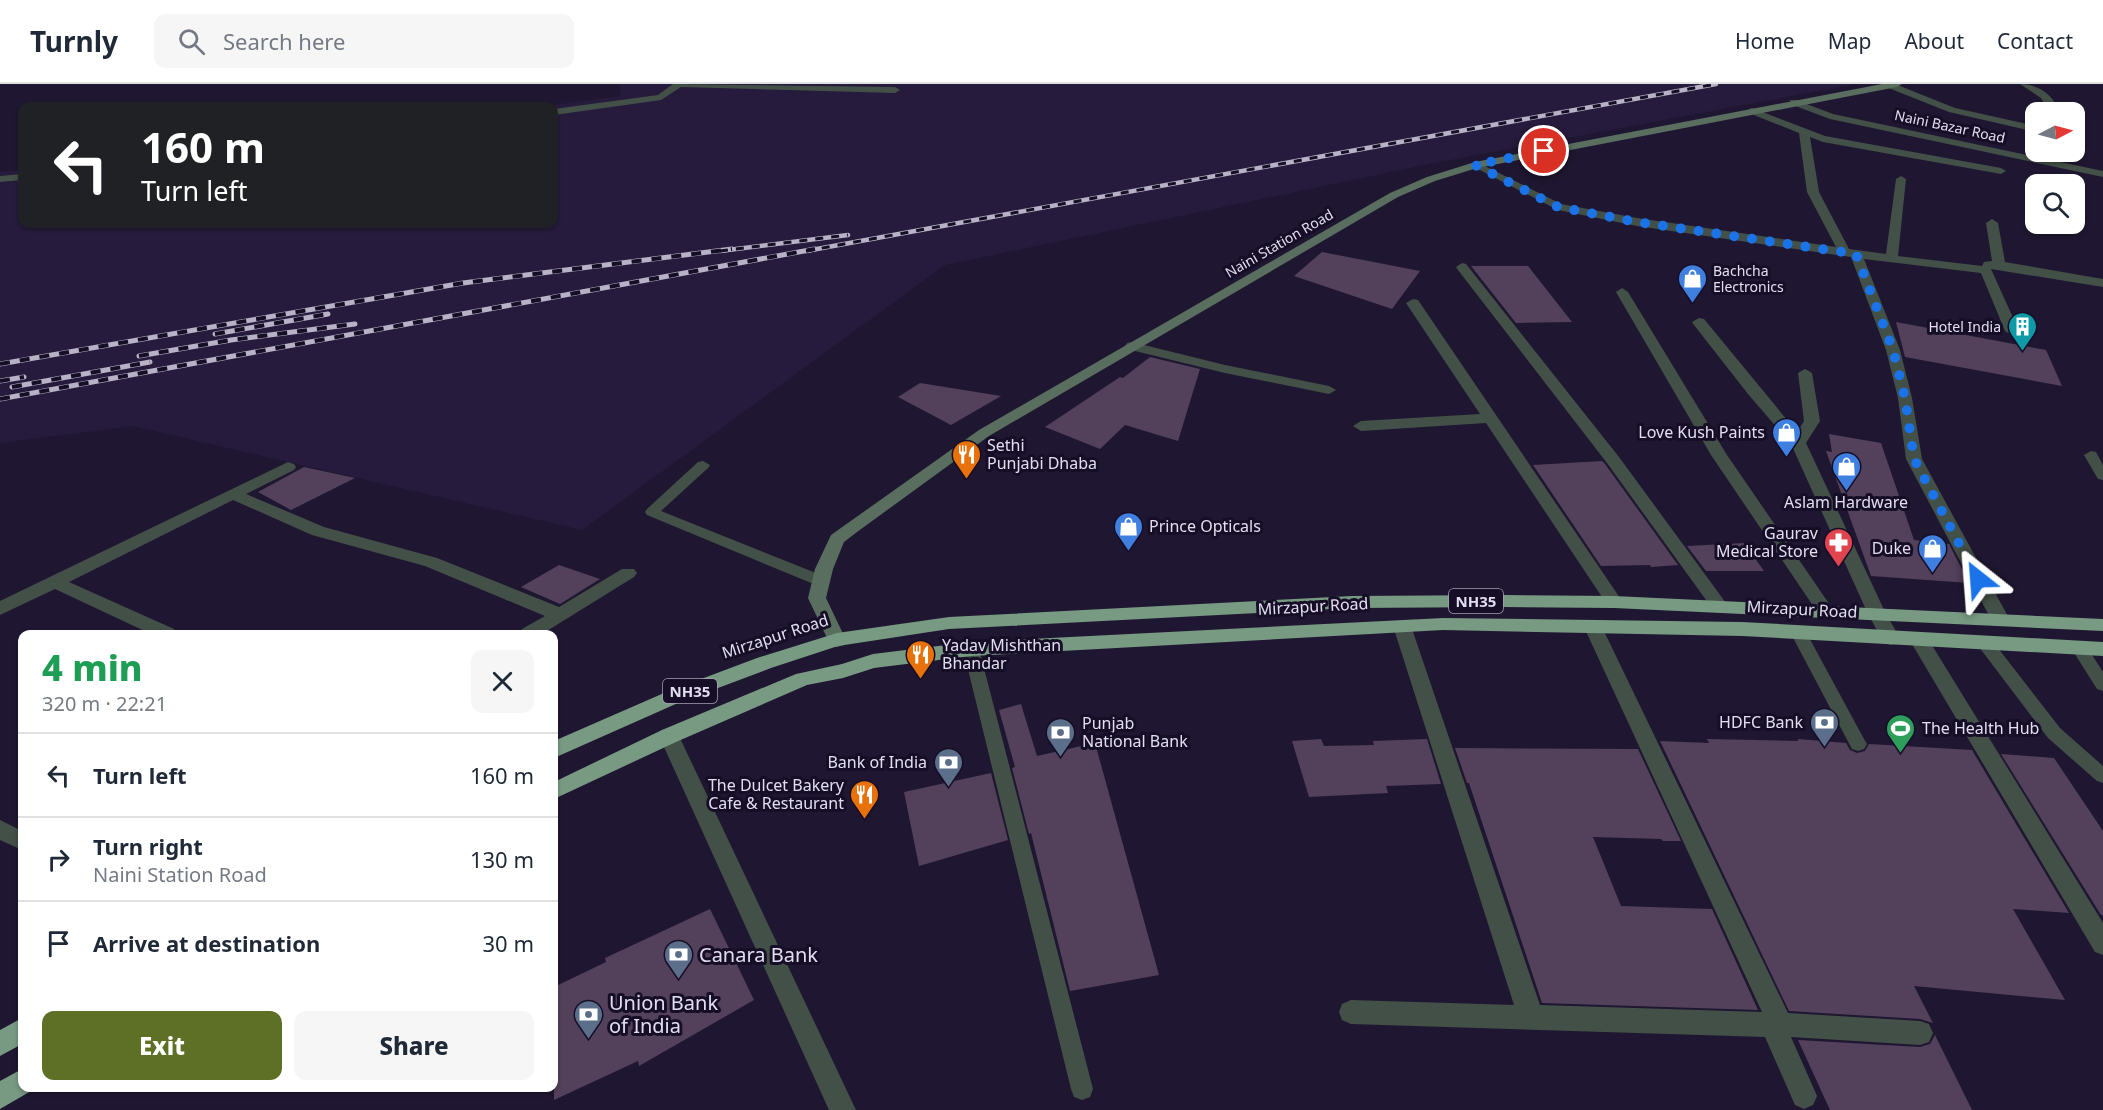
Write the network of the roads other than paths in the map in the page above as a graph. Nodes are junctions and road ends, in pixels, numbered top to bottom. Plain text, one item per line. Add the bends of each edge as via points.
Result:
1 (678, 84) edge
2 (2025, 84) edge
3 (1893, 85) edge
4 (895, 90) dead end
5 (1793, 102) junction
6 (2048, 102) edge
7 (558, 111) edge
8 (1752, 111) junction
9 (2025, 127) edge
10 (1804, 132) junction
11 (1475, 165) junction
12 (2001, 171) dead end
13 (2103, 174) edge
14 (18, 177) edge
15 (0, 179) edge
16 (1901, 179) dead end
17 (1992, 223) dead end
18 (1851, 253) junction
19 (1892, 258) junction
20 (1462, 267) dead end
21 (1992, 267) junction
22 (2103, 283) edge
23 (1622, 292) dead end
24 (1413, 303) dead end
25 (1699, 322) dead end
26 (2012, 331) dead end
27 (1132, 346) junction
28 (1805, 373) dead end
29 (1329, 390) dead end
30 (1491, 418) junction
31 (1361, 426) dead end
32 (1798, 443) junction
33 (2091, 455) dead end
34 (703, 465) dead end
35 (288, 467) dead end
36 (2103, 476) edge
37 (235, 495) junction
38 (628, 573) dead end
39 (821, 582) junction
40 (56, 584) junction
41 (1614, 602) junction
42 (1720, 607) junction
43 (0, 609) edge
44 (1826, 612) junction
45 (1877, 614) junction
46 (560, 615) junction
47 (2001, 620) junction
48 (2103, 625) edge
49 (1402, 626) junction
50 (1593, 627) junction
51 (157, 630) edge
52 (536, 630) edge
53 (1798, 632) junction
54 (1891, 638) junction
55 (1918, 639) junction
56 (839, 641) junction
57 (1985, 643) junction
58 (2079, 648) junction
59 (971, 649) junction
60 (2103, 649) edge
61 (857, 665) junction
62 (836, 671) junction
63 (2103, 685) edge
64 (669, 736) junction
65 (1858, 744) dead end
66 (558, 748) edge
67 (2103, 776) edge
68 (558, 789) edge
69 (0, 829) edge
70 (18, 839) edge
71 (2103, 944) edge
72 (1351, 1012) dead end
73 (1531, 1017) junction
74 (1772, 1024) junction
75 (18, 1033) edge
76 (1920, 1033) dead end
77 (0, 1044) edge
78 (18, 1085) edge
79 (1082, 1089) dead end
80 (0, 1096) edge
81 (1804, 1096) dead end
82 (843, 1110) edge

1 - 4 street
1 - 7 street via 661,97
2 - 6 street
3 - 5 street, Naini Station Road
3 - 9 street via 1952,110
5 - 8 street, Naini Station Road
5 - 13 street, Naini Bazar Road via 1830,116 2028,154
8 - 10 street
8 - 11 street, Naini Station Road
10 - 12 street
10 - 18 street via 1813,192
11 - 18 street via 1558,207
11 - 27 street, Naini Station Road via 1394,195
14 - 15 street
16 - 19 street
17 - 21 street
18 - 19 street
18 - 47 street via 1893,350 1914,459
19 - 21 street
20 - 42 street via 1613,460
21 - 22 street
21 - 26 street
23 - 44 street via 1701,428 1770,535
24 - 30 street
25 - 32 street
27 - 29 street
27 - 39 street, Naini Station Road via 984,433 851,528 837,539
28 - 32 street via 1812,421
30 - 31 street
30 - 41 street
32 - 45 street
33 - 36 lane
34 - 39 lane via 652,512
35 - 37 street
37 - 40 street
37 - 46 street via 318,531 431,562
38 - 46 street
39 - 56 street, Naini Station Road via 817,598
40 - 43 street
40 - 51 street
41 - 42 highway, Mirzapur Road / NH35
41 - 56 highway, Mirzapur Road / NH35 via 1352,602 1238,607 949,623
42 - 44 highway, Mirzapur Road / NH35
44 - 45 highway, Mirzapur Road / NH35
45 - 47 highway, Mirzapur Road / NH35
45 - 54 street
46 - 52 street
47 - 48 highway, Mirzapur Road / NH35
49 - 50 highway, Mirzapur Road / NH35
49 - 59 highway, Mirzapur Road / NH35
49 - 73 street
50 - 53 highway, Mirzapur Road / NH35
50 - 74 street via 1780,1025
53 - 54 highway, Mirzapur Road / NH35
53 - 65 lane
54 - 55 highway, Mirzapur Road / NH35
55 - 57 highway, Mirzapur Road / NH35
55 - 71 street
56 - 61 highway via 861,645 864,656
56 - 62 highway via 821,651 820,662
56 - 66 highway, Mirzapur Road / NH35 via 764,663 671,698
57 - 58 highway, Mirzapur Road / NH35
57 - 67 lane via 2054,733
58 - 60 highway, Mirzapur Road / NH35
58 - 63 lane
59 - 61 highway, Mirzapur Road / NH35
59 - 79 lane
61 - 62 highway, Mirzapur Road / NH35
62 - 64 highway, Mirzapur Road / NH35 via 803,679
64 - 68 highway, Mirzapur Road / NH35
64 - 82 street
69 - 70 street
72 - 73 street
73 - 74 street
74 - 76 street
74 - 81 street
75 - 77 highway
78 - 80 highway

